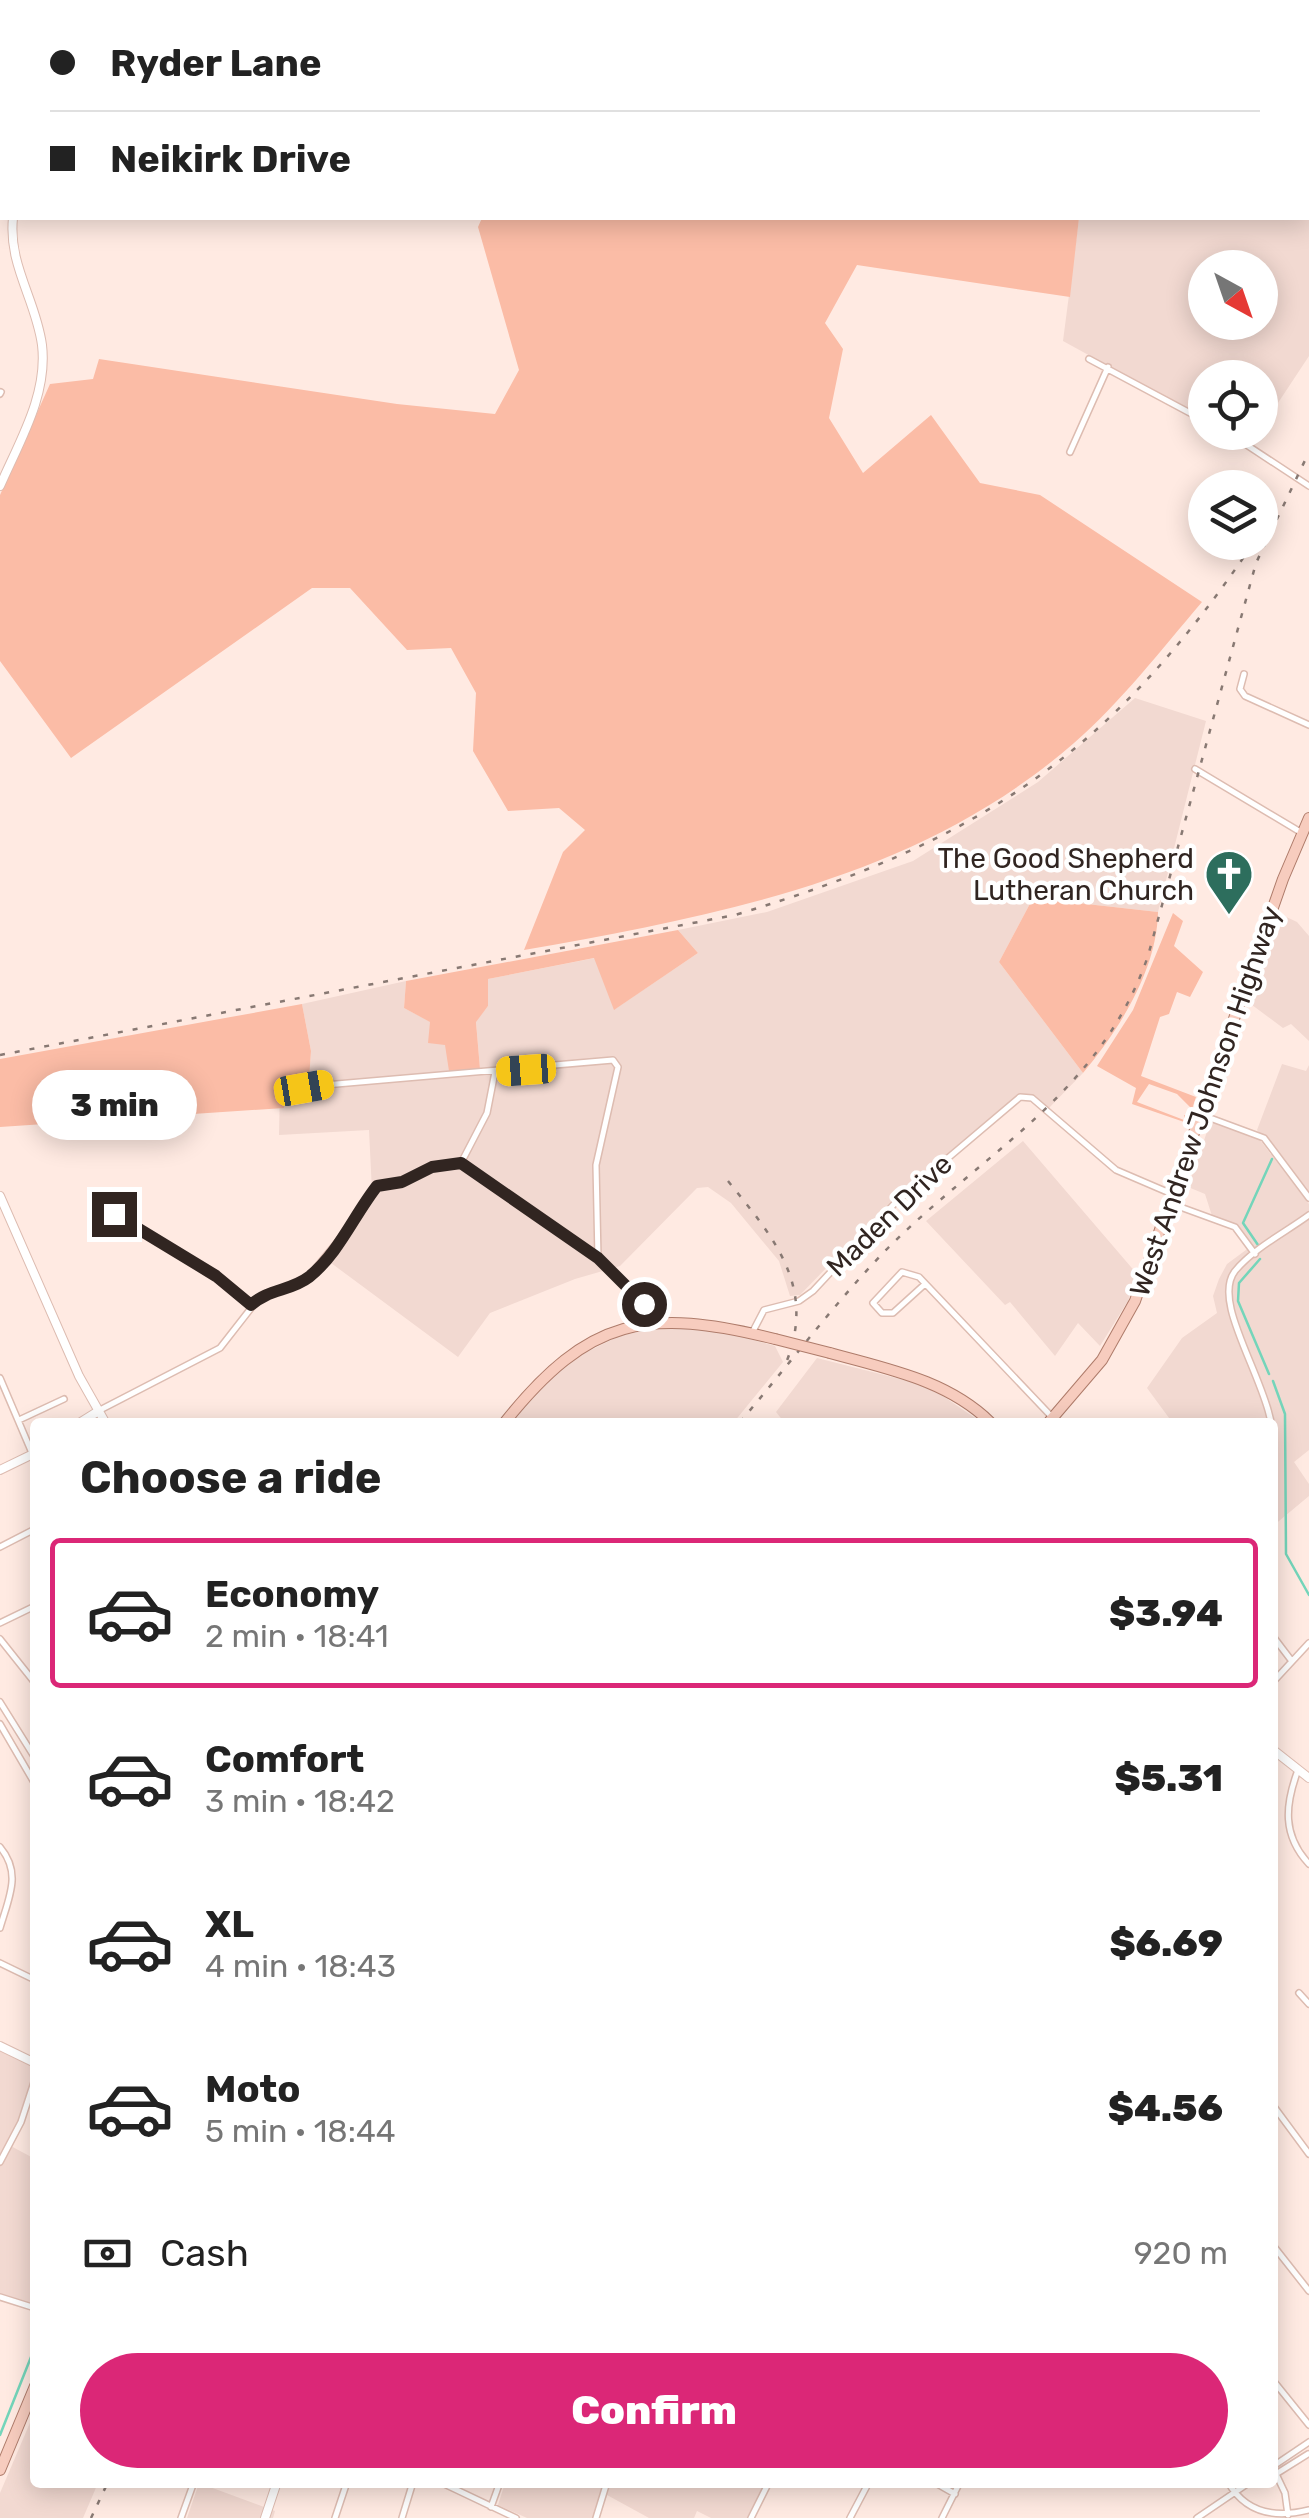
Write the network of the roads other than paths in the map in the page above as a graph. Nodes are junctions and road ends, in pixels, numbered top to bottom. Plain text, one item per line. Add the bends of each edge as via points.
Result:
1 (13, 220) edge
2 (1089, 358) dead end
3 (1108, 367) junction
4 (1188, 412) edge
5 (1254, 450) edge
6 (1070, 452) dead end
7 (0, 486) edge
8 (1309, 486) edge
9 (1244, 674) dead end
10 (1309, 726) edge
11 (1196, 769) dead end
12 (1309, 818) edge
13 (1302, 833) junction
14 (495, 1072) junction
15 (284, 1092) dead end
16 (1202, 1115) junction
17 (461, 1163) junction
18 (0, 1196) edge
19 (1309, 1198) edge
20 (1173, 1200) junction
21 (114, 1214) dead end
22 (1309, 1214) edge
23 (1255, 1254) junction
24 (598, 1258) junction
25 (926, 1284) junction
26 (251, 1305) junction
27 (650, 1323) junction
28 (752, 1333) junction
29 (0, 1378) edge
30 (64, 1399) dead end
31 (97, 1412) junction
32 (87, 1418) edge
33 (102, 1418) edge
34 (508, 1418) edge
35 (985, 1418) edge
36 (1049, 1418) edge
37 (1053, 1418) edge
38 (1273, 1418) edge
39 (19, 1420) junction
40 (30, 1446) edge
41 (30, 1458) edge
42 (0, 1470) edge
43 (30, 1532) edge
44 (0, 1546) edge
45 (30, 1608) edge
46 (0, 1622) edge
47 (0, 1639) edge
48 (1278, 1643) edge
49 (1309, 1643) edge
50 (1291, 1660) junction
51 (1278, 1676) edge
52 (30, 1678) edge
53 (0, 1702) edge
54 (0, 1724) edge
55 (30, 1750) edge
56 (1278, 1754) edge
57 (1298, 1770) junction
58 (30, 1775) edge
59 (1309, 1778) edge
60 (0, 1847) edge
61 (1309, 1864) edge
62 (0, 1928) edge
63 (0, 1964) edge
64 (30, 1978) edge
65 (1299, 1993) dead end
66 (1309, 2004) edge
67 (0, 2046) edge
68 (30, 2061) edge
69 (30, 2094) edge
70 (1278, 2111) edge
71 (1306, 2143) edge
72 (1309, 2154) edge
73 (0, 2162) edge
74 (1278, 2251) edge
75 (1309, 2290) edge
76 (0, 2297) edge
77 (30, 2306) edge
78 (1278, 2386) edge
79 (30, 2398) edge
80 (1309, 2425) edge
81 (1309, 2442) edge
82 (1308, 2454) edge
83 (1278, 2463) edge
84 (1, 2466) edge
85 (1278, 2473) edge
86 (1278, 2478) edge
87 (192, 2488) edge
88 (275, 2488) edge
89 (345, 2488) edge
90 (411, 2488) edge
91 (452, 2488) edge
92 (498, 2488) edge
93 (605, 2488) edge
94 (766, 2488) edge
95 (866, 2488) edge
96 (944, 2488) edge
97 (958, 2488) edge
98 (1231, 2488) edge
99 (1241, 2488) edge
100 (1234, 2493) junction
101 (955, 2494) junction
102 (491, 2507) junction
103 (1309, 2510) edge
104 (1288, 2517) edge
105 (181, 2518) edge
106 (266, 2518) edge
107 (335, 2518) edge
108 (402, 2518) edge
109 (516, 2518) edge
110 (596, 2518) edge
111 (751, 2518) edge
112 (850, 2518) edge
113 (942, 2518) edge
114 (1196, 2518) edge

1 - 7 street via 13,258 37,325 42,372
2 - 3 street
3 - 4 street
3 - 6 street
5 - 8 street
9 - 10 street via 1245,696
11 - 13 street
12 - 13 main road, West Andrew Johnson Highway
13 - 16 main road, West Andrew Johnson Highway
14 - 15 street
14 - 17 street via 487,1113
14 - 24 street via 617,1063 596,1166
16 - 19 street via 1264,1138
16 - 20 main road, West Andrew Johnson Highway
17 - 24 street
17 - 26 street via 377,1186 319,1268
18 - 31 street
20 - 23 street via 1234,1227
20 - 28 street, Maden Drive via 1116,1170 1032,1098 1020,1098 896,1202 814,1291 764,1310
20 - 37 main road, West Andrew Johnson Highway via 1124,1325
21 - 26 street
22 - 23 street
23 - 38 street via 1236,1270 1227,1296
24 - 27 street via 634,1290
25 - 25 street via 892,1313 873,1303 902,1272
25 - 36 street
26 - 31 street via 220,1348
27 - 28 main road via 695,1320
27 - 34 main road via 570,1354
28 - 35 main road, bridge via 909,1375 948,1391
29 - 39 street
30 - 39 street
31 - 32 street
31 - 33 street
39 - 40 street
41 - 42 street
43 - 44 street
45 - 46 street
47 - 52 street
48 - 50 street
49 - 50 street
50 - 51 street
53 - 55 street
54 - 58 street
56 - 57 street
57 - 59 street
57 - 61 street via 1287,1820
60 - 62 street via 14,1877
63 - 64 street
65 - 66 street
67 - 68 street
69 - 73 street
70 - 71 street
71 - 72 street
74 - 75 street
76 - 77 street
78 - 80 street
79 - 84 main road
81 - 83 street
82 - 85 street
86 - 104 street
87 - 105 street
88 - 106 street
89 - 107 street
90 - 108 street
91 - 102 street
92 - 102 street
93 - 110 street
94 - 111 street
95 - 112 street
96 - 101 street
97 - 101 street
98 - 100 street
99 - 100 street
100 - 104 street via 1250,2507
100 - 114 street
101 - 113 street
102 - 109 street
103 - 104 street

